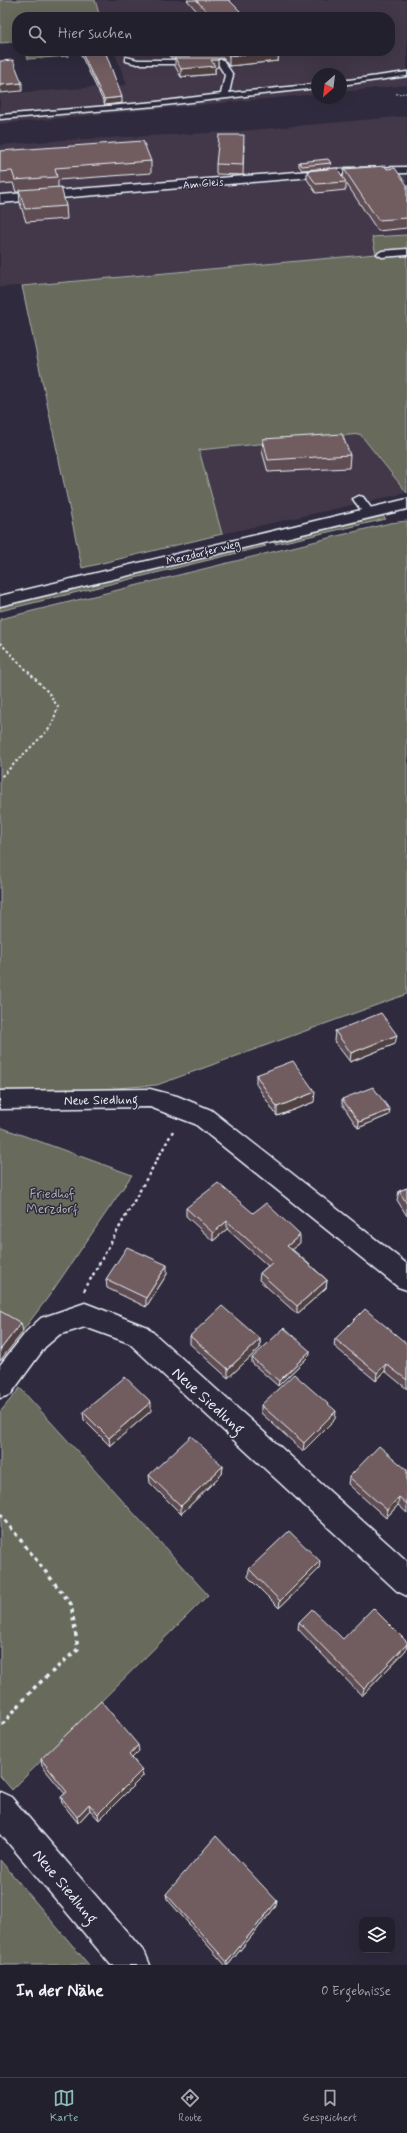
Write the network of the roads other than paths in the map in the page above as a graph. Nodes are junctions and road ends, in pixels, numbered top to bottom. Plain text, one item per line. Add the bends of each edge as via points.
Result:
1 (129, 59) dead end
2 (407, 74) edge
3 (347, 82) edge
4 (311, 87) edge
5 (224, 96) junction
6 (0, 117) edge
7 (407, 170) edge
8 (0, 199) edge
9 (407, 252) edge
10 (382, 254) dead end
11 (407, 504) edge
12 (0, 601) edge
13 (0, 1100) edge
14 (407, 1279) edge
15 (0, 1386) edge
16 (407, 1581) edge
17 (0, 1808) edge
18 (132, 1965) edge

1 - 5 lane via 137,62 220,62 229,75
2 - 3 lane
4 - 5 lane
5 - 6 lane
7 - 8 street, Am Gleis via 355,171
9 - 10 lane
11 - 12 street, Merzdorfer Weg via 364,505
13 - 14 street, Neue Siedlung via 150,1098 203,1117
15 - 16 street, Neue Siedlung via 36,1339 50,1326 86,1315 138,1335
17 - 18 street, Neue Siedlung

